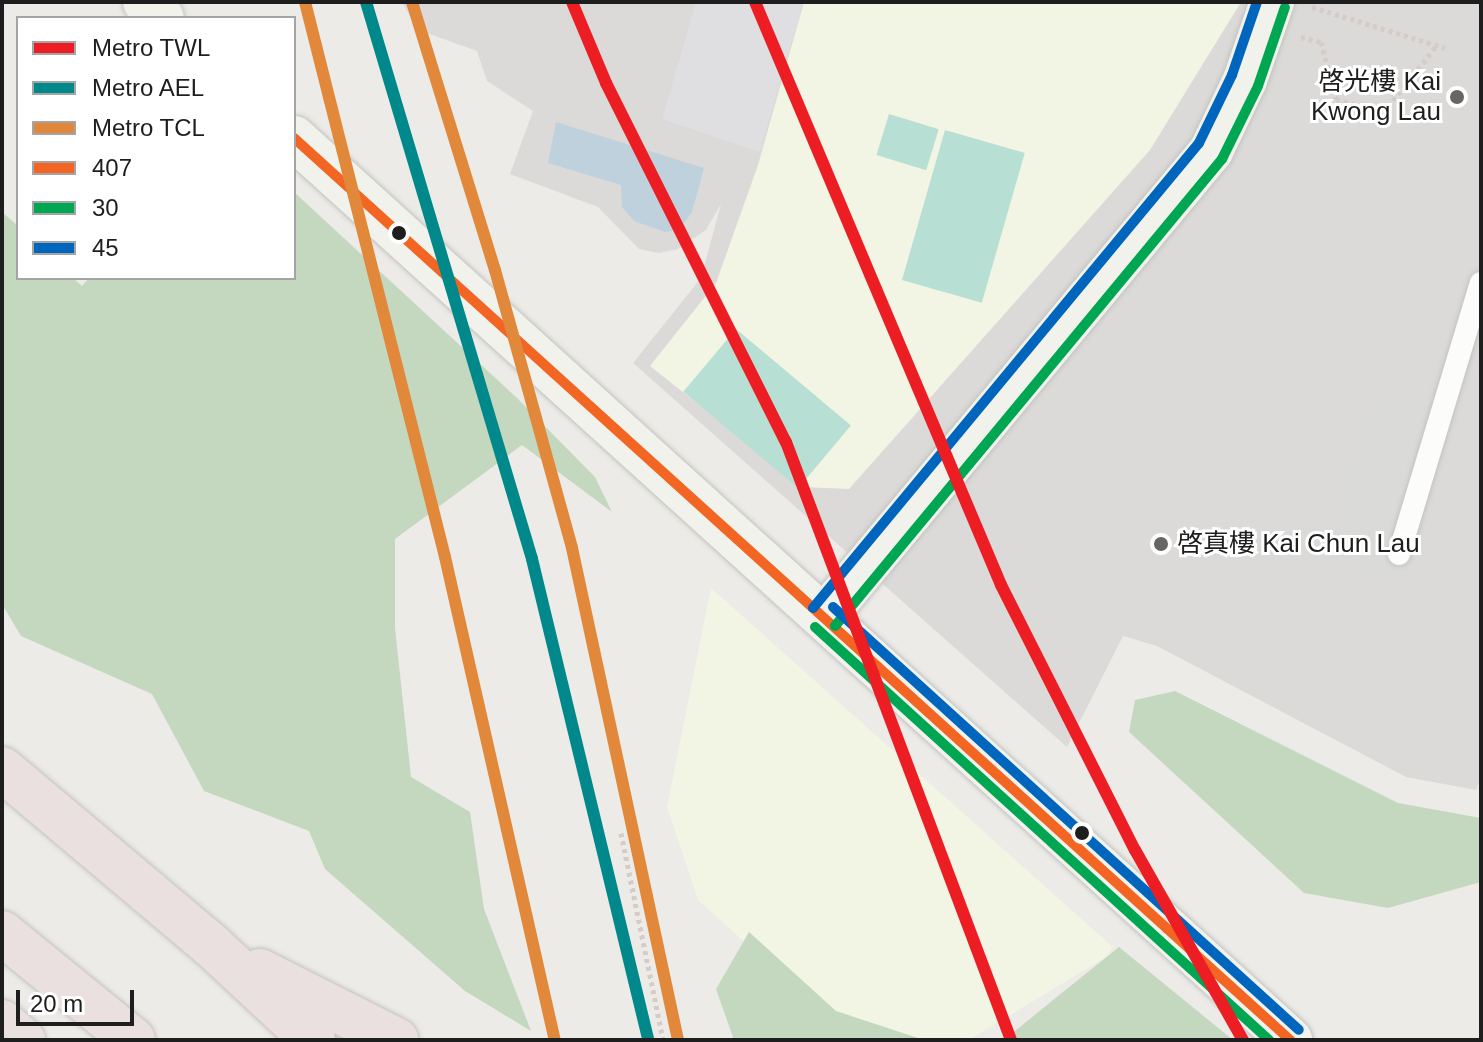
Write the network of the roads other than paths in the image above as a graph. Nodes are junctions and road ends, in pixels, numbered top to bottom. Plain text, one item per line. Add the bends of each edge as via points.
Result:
1 (145, 2) edge
2 (1272, 2) edge
3 (160, 16) edge
4 (296, 140) edge
5 (1481, 283) edge
6 (1474, 341) edge
7 (1399, 554) dead end
8 (824, 617) junction
9 (2, 769) edge
10 (2, 933) edge
11 (212, 946) junction
12 (2, 1022) edge
13 (23, 1040) edge
14 (133, 1040) edge
15 (313, 1040) edge
16 (396, 1040) edge
17 (1290, 1040) edge

1 - 3 main road
2 - 8 main road via 1245,80 1211,151
4 - 8 main road
5 - 6 lane
6 - 7 lane
8 - 17 main road
9 - 11 highway
10 - 14 highway
11 - 15 highway
11 - 16 highway
12 - 13 highway

